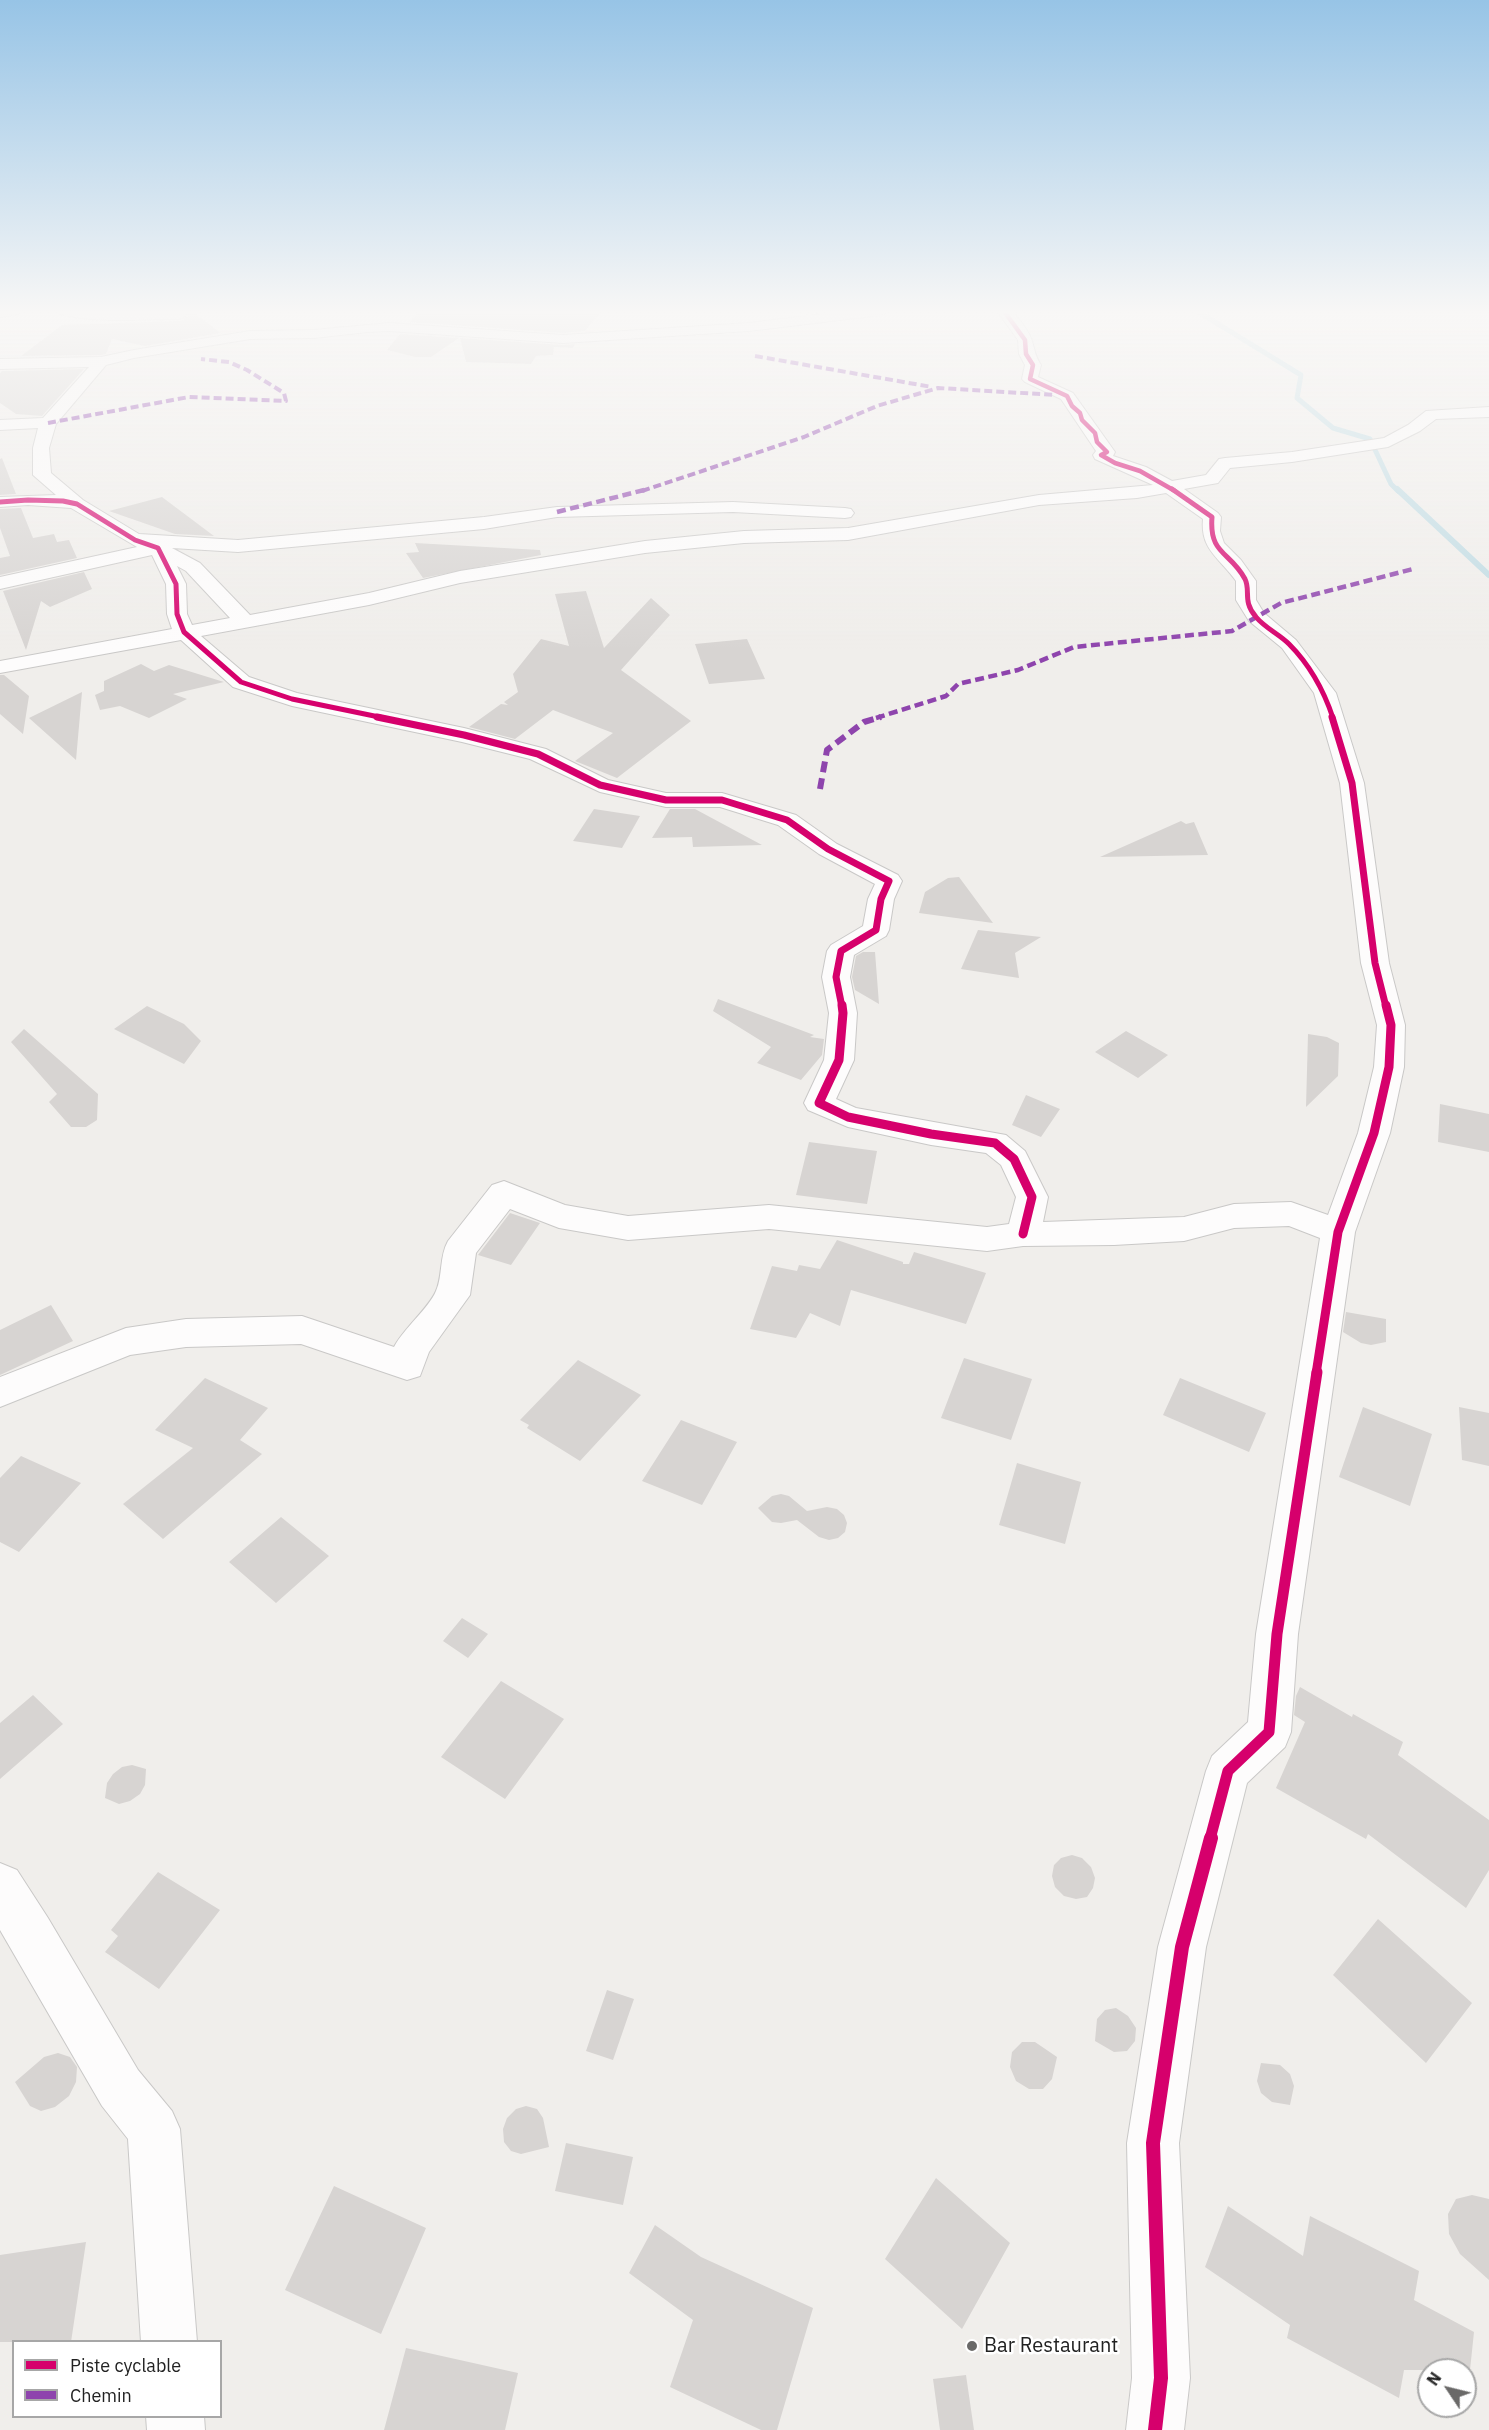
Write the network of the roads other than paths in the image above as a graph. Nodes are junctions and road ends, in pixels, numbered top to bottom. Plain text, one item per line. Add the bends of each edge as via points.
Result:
1 (48, 424) edge
2 (1086, 424) edge
3 (1419, 424) edge
4 (1169, 487) junction
5 (1039, 500) junction
6 (0, 502) edge
7 (77, 504) junction
8 (135, 540) junction
9 (158, 548) junction
10 (0, 583) edge
11 (245, 622) junction
12 (184, 632) junction
13 (0, 667) edge
14 (1338, 1232) junction
15 (1023, 1234) junction
16 (0, 1392) edge
17 (0, 1887) edge
18 (170, 2340) edge
19 (1155, 2430) edge

1 - 7 street via 40,448 42,475
2 - 4 street via 1107,452 1101,455 1107,460 1139,470
3 - 4 street via 1388,442 1225,463 1212,479
4 - 5 street
4 - 14 street via 1212,517 1215,545 1246,581 1246,600 1256,617 1289,644 1325,693 1353,783 1375,963 1391,1025 1389,1066 1374,1133
5 - 8 street via 912,505 886,513 733,507 557,512 484,523 238,546
5 - 11 street via 848,534 744,537 645,547 460,578
6 - 7 street
7 - 8 street
8 - 9 street
9 - 10 street
9 - 11 street via 193,567
9 - 12 street via 176,584 177,614
11 - 12 street
12 - 13 street
12 - 15 street via 241,682 292,699 538,754 600,784 666,800 722,800 787,820 828,849 889,881 881,898 876,930 841,951 836,977 843,1013 839,1060 819,1103 848,1117 995,1143 1014,1159 1032,1197
14 - 15 street via 1291,1214 1234,1216 1184,1229
14 - 19 street via 1277,1634 1269,1732 1228,1771 1182,1947 1153,2143 1161,2378
15 - 16 street via 987,1239 769,1217 628,1228 559,1216 504,1193 460,1250 453,1294 412,1347 407,1366 302,1330 186,1333 126,1342
17 - 18 street via 120,2088 154,2128

